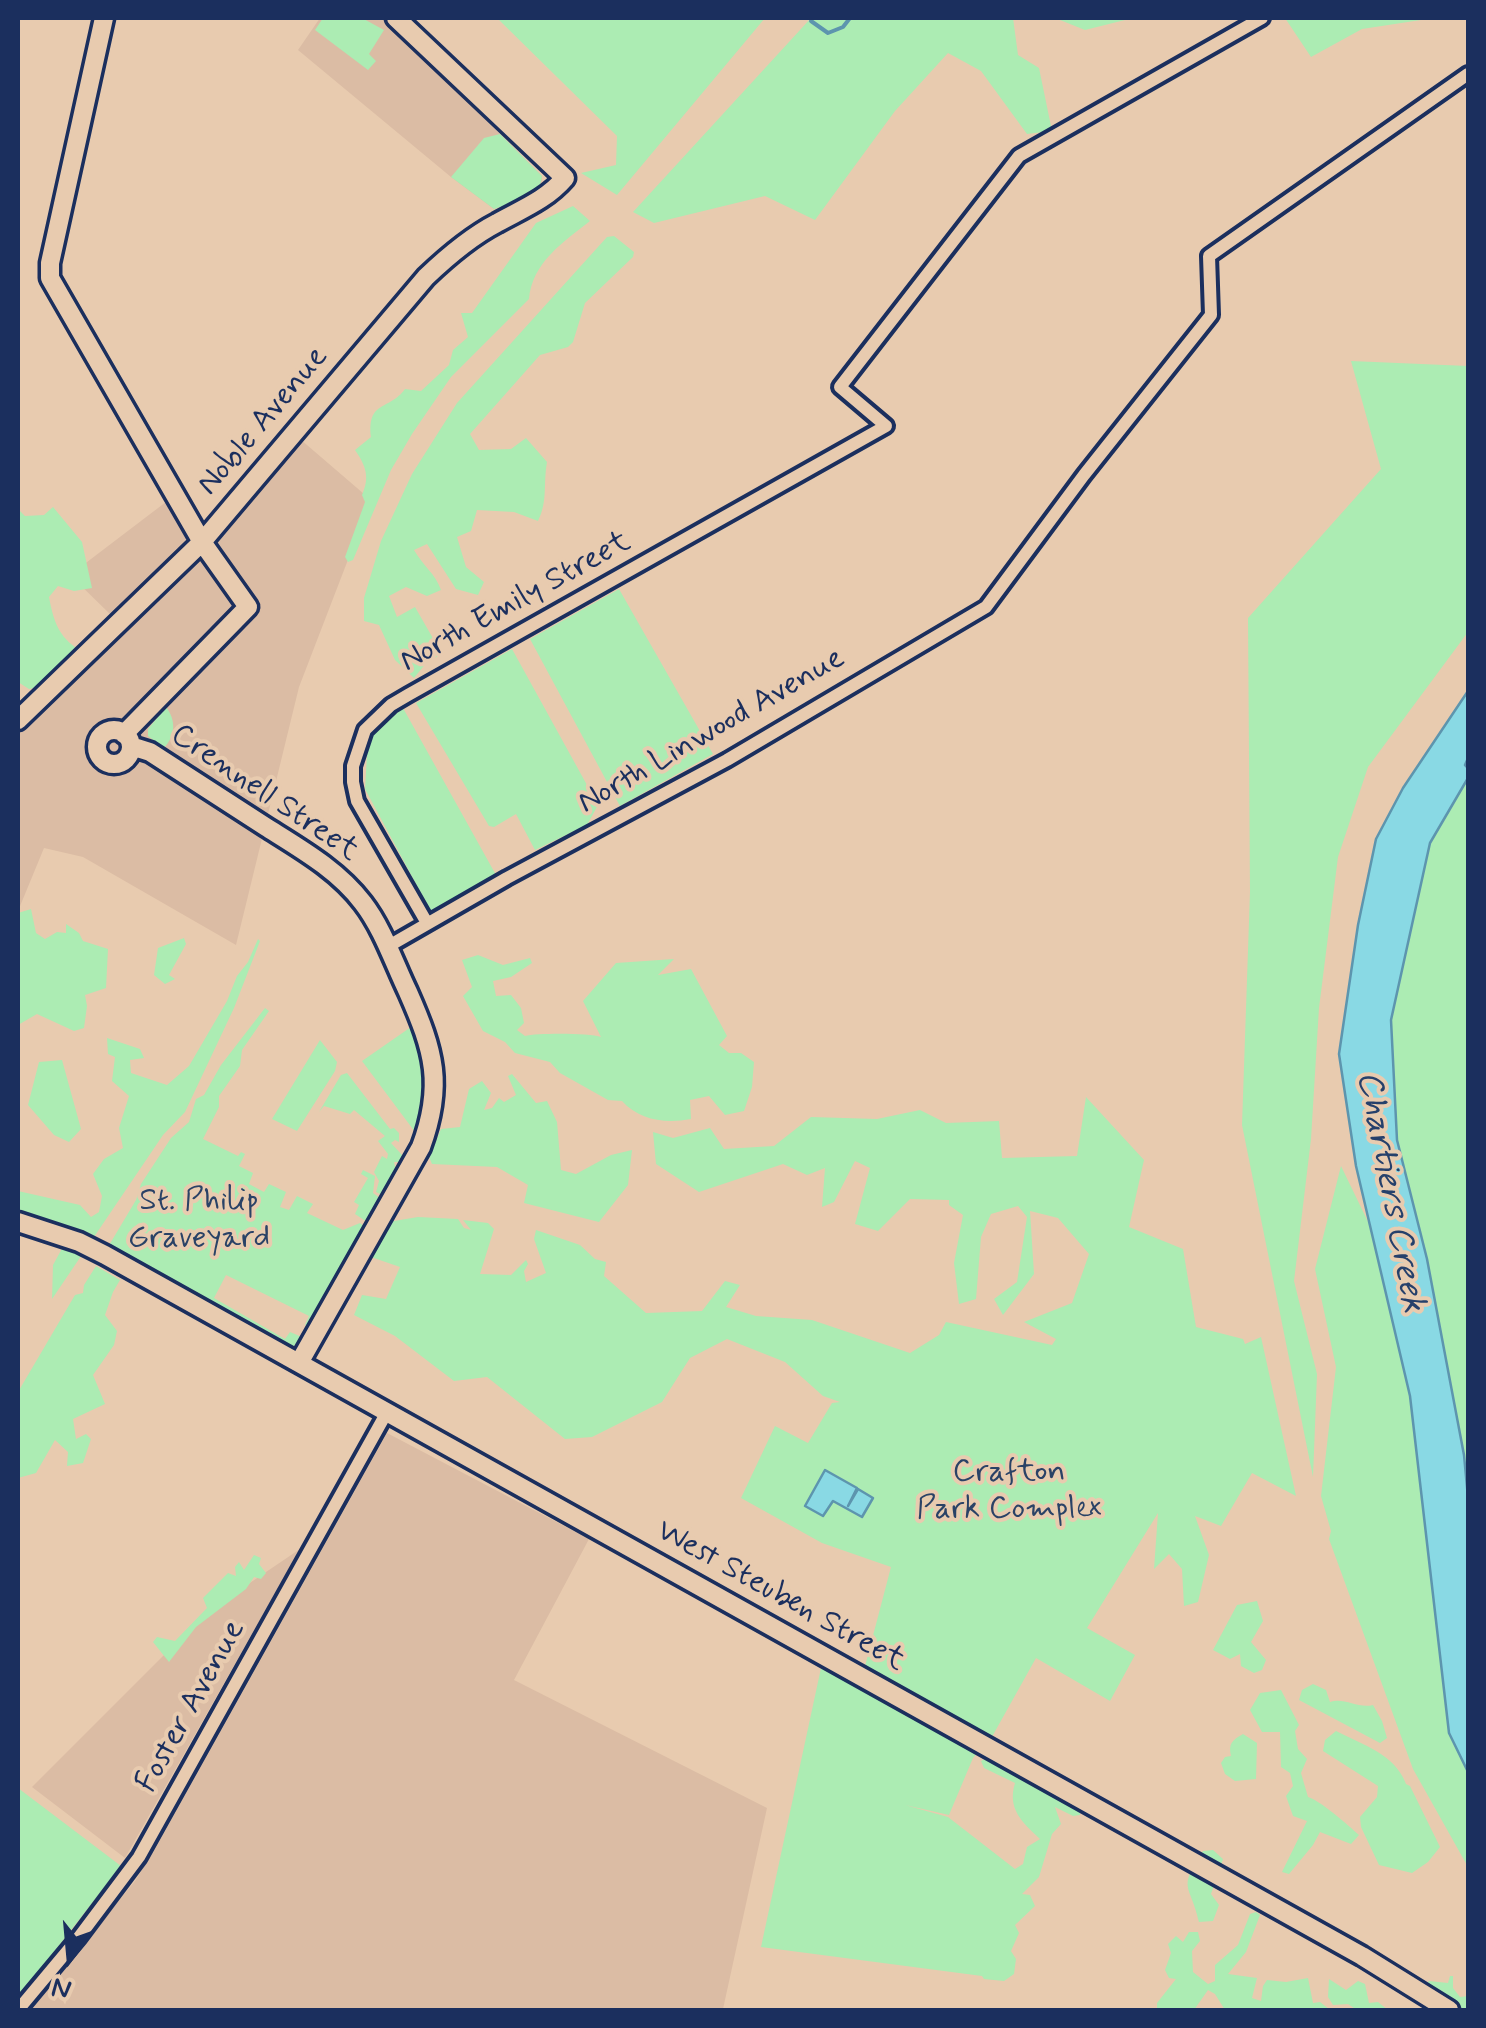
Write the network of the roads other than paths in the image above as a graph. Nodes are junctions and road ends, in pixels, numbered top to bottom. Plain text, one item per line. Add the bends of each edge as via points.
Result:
1 (104, 18) edge
2 (396, 18) edge
3 (1262, 18) edge
4 (1468, 74) edge
5 (202, 542) junction
6 (18, 720) edge
7 (427, 922) junction
8 (387, 947) junction
9 (18, 1222) edge
10 (299, 1363) junction
11 (387, 1412) junction
12 (18, 2010) edge
13 (1448, 2010) edge

1 - 5 main road via 49,273
2 - 5 main road, Noble Avenue via 565,178 551,195 494,224 426,277
3 - 7 street, North Emily Street via 1020,156 840,387 886,426 373,720 353,766 357,801
4 - 7 street, North Linwood Avenue via 1209,256 1211,315 986,606 727,760
5 - 6 main road, Noble Avenue
5 - 8 main road, Crennell Street via 248,607 128,740 324,864 361,900
7 - 8 street, North Linwood Avenue
8 - 10 main road, Crennell Street via 426,1036 436,1080 432,1117 422,1147
9 - 10 main road, West Steuben Street via 79,1242
10 - 11 main road, West Steuben Street
11 - 12 street, Foster Avenue via 140,1856
11 - 13 main road, West Steuben Street

